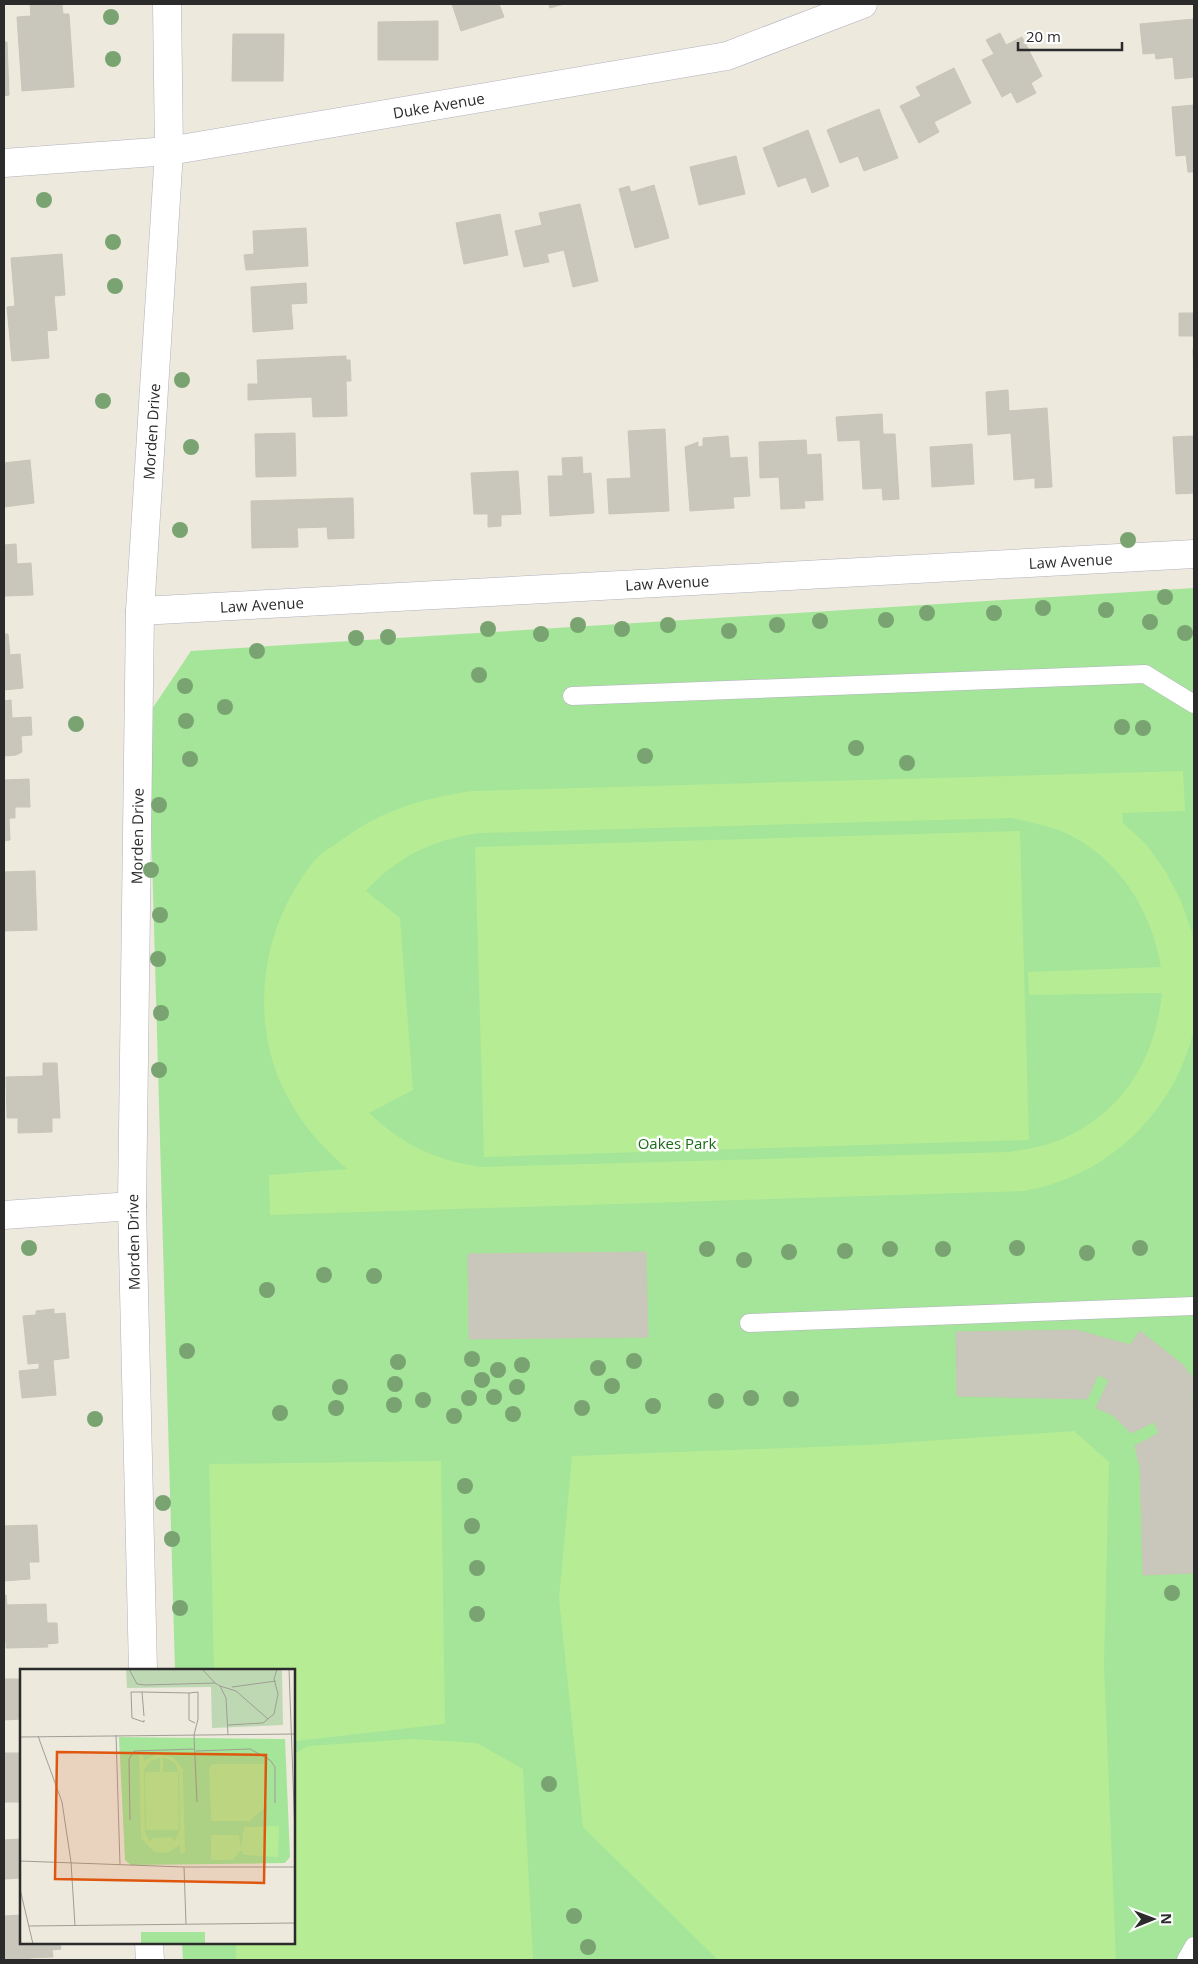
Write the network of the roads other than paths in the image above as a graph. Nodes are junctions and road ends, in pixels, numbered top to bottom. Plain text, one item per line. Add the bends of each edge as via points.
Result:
1 (166, 4) edge
2 (863, 4) edge
3 (168, 151) junction
4 (4, 163) edge
5 (1194, 554) edge
6 (140, 611) junction
7 (572, 696) dead end
8 (1194, 704) edge
9 (132, 1206) junction
10 (4, 1214) edge
11 (1194, 1306) edge
12 (749, 1323) dead end
13 (143, 1669) edge
14 (149, 1944) edge
15 (1194, 1946) edge
16 (150, 1960) edge
17 (1186, 1960) edge

1 - 3 street, Morden Drive
2 - 3 street, Duke Avenue via 727,56
3 - 4 street, Duke Avenue
3 - 6 street, Morden Drive
5 - 6 street, Law Avenue
6 - 9 street, Morden Drive
7 - 8 lane via 1145,674
9 - 10 street
9 - 13 street, Morden Drive
11 - 12 lane
14 - 16 street
15 - 17 lane

